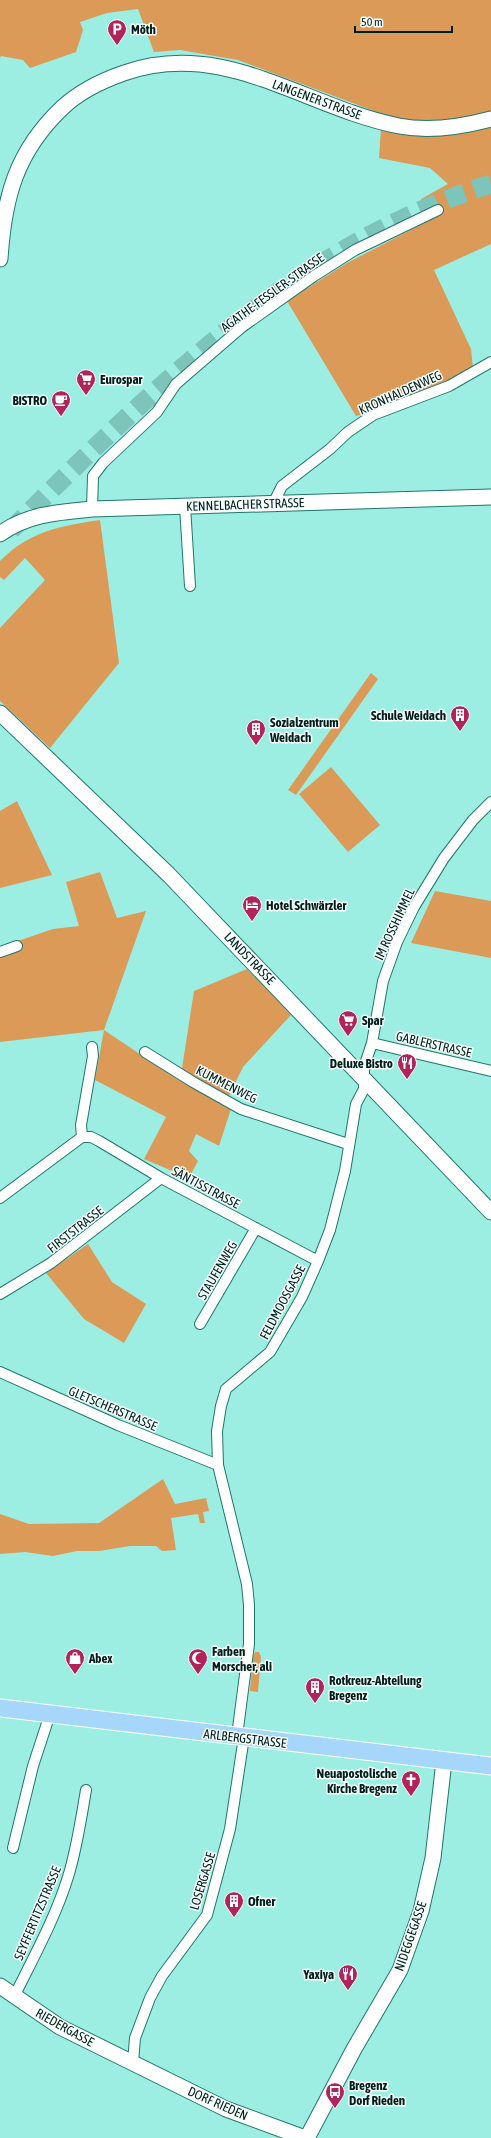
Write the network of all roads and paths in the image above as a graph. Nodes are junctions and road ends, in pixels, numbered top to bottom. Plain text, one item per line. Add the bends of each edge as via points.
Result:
1 (491, 119) edge
2 (438, 210) dead end
3 (0, 259) edge
4 (491, 362) edge
5 (491, 497) edge
6 (274, 502) junction
7 (184, 506) junction
8 (92, 509) junction
9 (1, 531) edge
10 (190, 586) dead end
11 (0, 714) edge
12 (491, 802) edge
13 (17, 946) dead end
14 (0, 952) edge
15 (372, 1043) junction
16 (92, 1047) dead end
17 (145, 1052) dead end
18 (491, 1071) edge
19 (364, 1077) junction
20 (82, 1137) junction
21 (348, 1144) junction
22 (161, 1178) junction
23 (0, 1198) edge
24 (491, 1212) edge
25 (256, 1228) junction
26 (318, 1261) junction
27 (0, 1294) edge
28 (200, 1324) dead end
29 (0, 1372) edge
30 (218, 1465) junction
31 (0, 1708) edge
32 (50, 1714) junction
33 (241, 1737) junction
34 (491, 1766) edge
35 (444, 1768) junction
36 (86, 1790) dead end
37 (13, 1848) dead end
38 (0, 1986) edge
39 (14, 1997) junction
40 (132, 2062) junction
41 (306, 2138) edge

1 - 3 street, LANGENER STRASSE via 471,125 445,128 400,126 369,119 238,70 194,63 144,66 93,85 70,101 47,123 26,152 16,174 2,223
2 - 8 street, AGATHE-FESSLER-STRASSE via 355,250 314,276 242,327 176,384 157,412 103,463 93,476
4 - 6 street, KRONHALDENWEG via 449,386 373,416 348,432 282,486
5 - 6 street, KENNELBACHER STRASSE
6 - 7 street, KENNELBACHER STRASSE
7 - 8 street, KENNELBACHER STRASSE
7 - 10 street
8 - 9 street, KENNELBACHER STRASSE via 42,515 21,521
11 - 19 street, LANDSTRASSE via 169,875
12 - 15 street, IM ROSSHIMMEL via 444,858 414,907 397,942 384,981
13 - 14 street
15 - 18 street, GABLERSTRASSE
15 - 19 street, IM ROSSHIMMEL via 364,1067
16 - 20 street via 93,1056 81,1125
17 - 21 street, KUMMENWEG via 241,1109
19 - 21 street, FELDMOOSGASSE via 364,1089 356,1104
19 - 24 street, LANDSTRASSE
20 - 22 street, SÄNTISSTRASSE via 91,1137 99,1141
20 - 23 street
21 - 26 street, FELDMOOSGASSE via 345,1171 330,1230
22 - 25 street, SÄNTISSTRASSE
22 - 27 street, FIRSTSTRASSE via 51,1264
25 - 26 street, SÄNTISSTRASSE
25 - 28 street, STAUFENWEG
26 - 30 street, FELDMOOSGASSE via 302,1297 270,1352 226,1389 217,1431
29 - 30 street, GLETSCHERSTRASSE via 96,1416
30 - 33 street, FELDMOOSGASSE via 247,1584 249,1605 249,1644
31 - 32 main road, ARLBERGSTRASSE
32 - 33 main road, ARLBERGSTRASSE
32 - 37 street via 33,1766
33 - 35 main road, ARLBERGSTRASSE
33 - 40 street, LOSERGASSE via 230,1829 207,1915 162,1976 150,1998 135,2038
34 - 35 main road, ARLBERGSTRASSE
35 - 41 street, NIDEGGEGASSE via 433,1858 420,1911 400,1970
36 - 39 street, SEYFFERTITZSTRASSE via 79,1835 68,1878 48,1927
38 - 39 street, RIEDERGASSE
39 - 40 street, RIEDERGASSE via 60,2027
40 - 41 street, DORF RIEDEN via 226,2109

